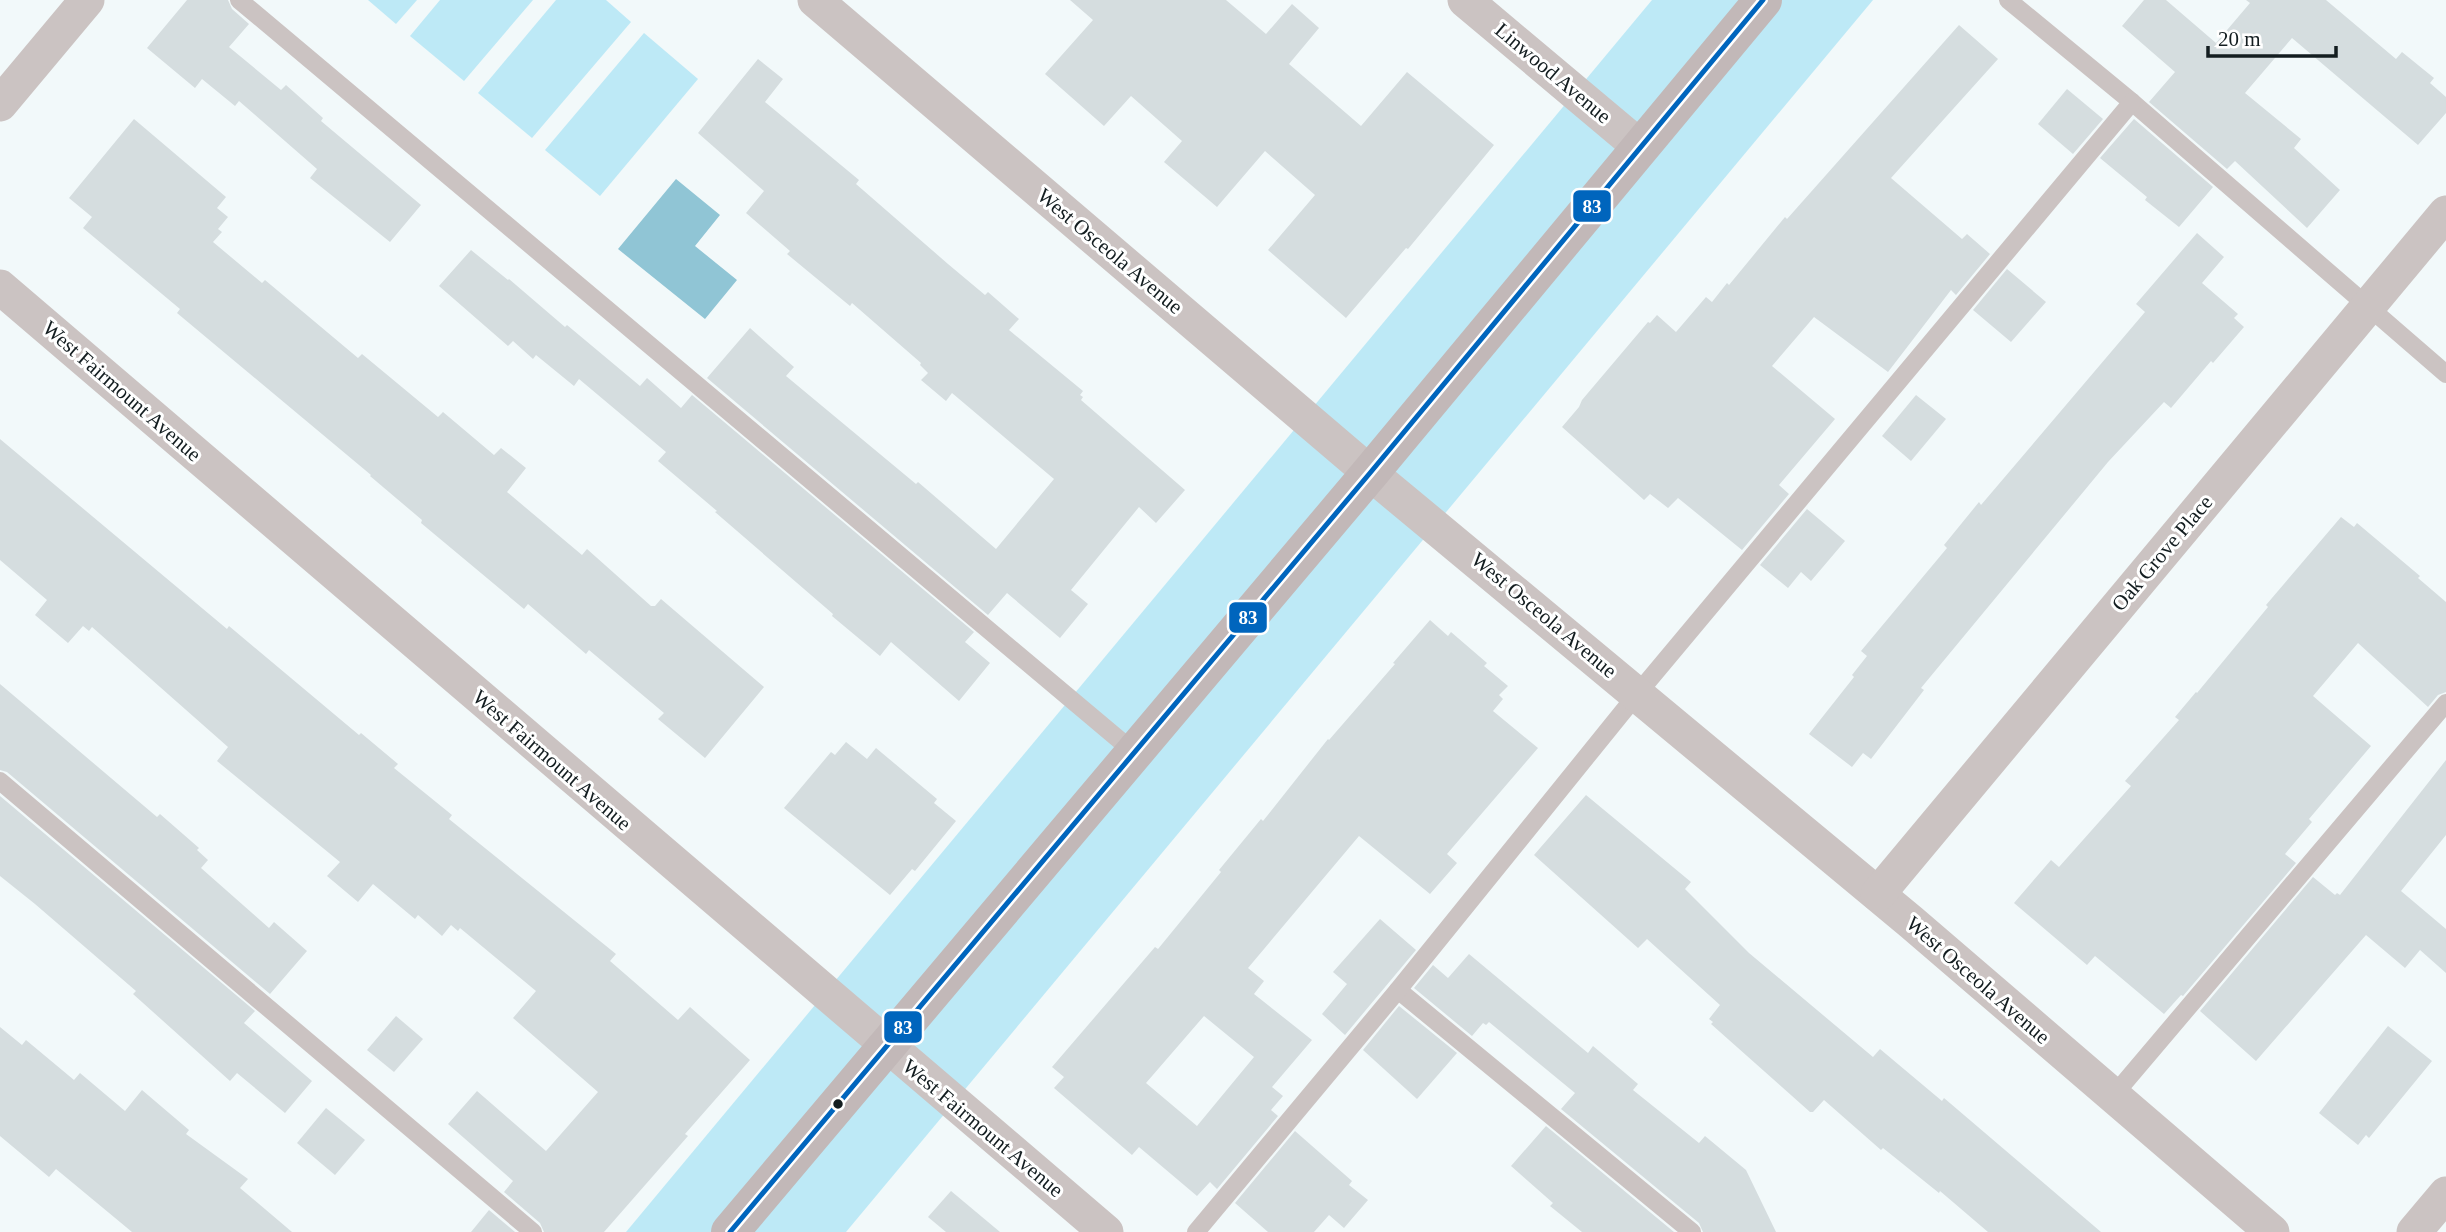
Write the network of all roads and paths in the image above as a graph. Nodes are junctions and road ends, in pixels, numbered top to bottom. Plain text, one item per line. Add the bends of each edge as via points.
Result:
1 (87, 0) edge
2 (239, 0) edge
3 (814, 0) edge
4 (1465, 0) edge
5 (1763, 0) edge
6 (2008, 0) edge
7 (2132, 102) junction
8 (0, 104) edge
9 (1640, 147) junction
10 (2446, 212) edge
11 (0, 287) edge
12 (2367, 307) junction
13 (2446, 374) edge
14 (1370, 473) junction
15 (1638, 693) junction
16 (2446, 703) edge
17 (1135, 753) junction
18 (0, 781) edge
19 (1878, 894) junction
20 (1398, 990) junction
21 (887, 1047) junction
22 (2113, 1096) junction
23 (2446, 1194) edge
24 (533, 1232) edge
25 (730, 1232) edge
26 (1106, 1232) edge
27 (1196, 1232) edge
28 (1692, 1232) edge
29 (2272, 1232) edge
30 (2414, 1232) edge

1 - 8 street
2 - 17 lane
3 - 14 street, West Osceola Avenue
4 - 9 street, Linwood Avenue
5 - 9 main road
6 - 7 lane
7 - 12 lane
7 - 15 lane
9 - 14 main road
10 - 12 street, Oak Grove Place
11 - 21 street, West Fairmount Avenue
12 - 13 lane
12 - 19 street, Oak Grove Place
14 - 15 street, West Osceola Avenue
14 - 17 main road
15 - 19 street, West Osceola Avenue
15 - 20 lane
16 - 22 lane
17 - 21 main road
18 - 24 lane
19 - 22 street, West Osceola Avenue
20 - 27 lane
20 - 28 lane
21 - 25 main road
21 - 26 street, West Fairmount Avenue
22 - 29 street, West Osceola Avenue
23 - 30 street

